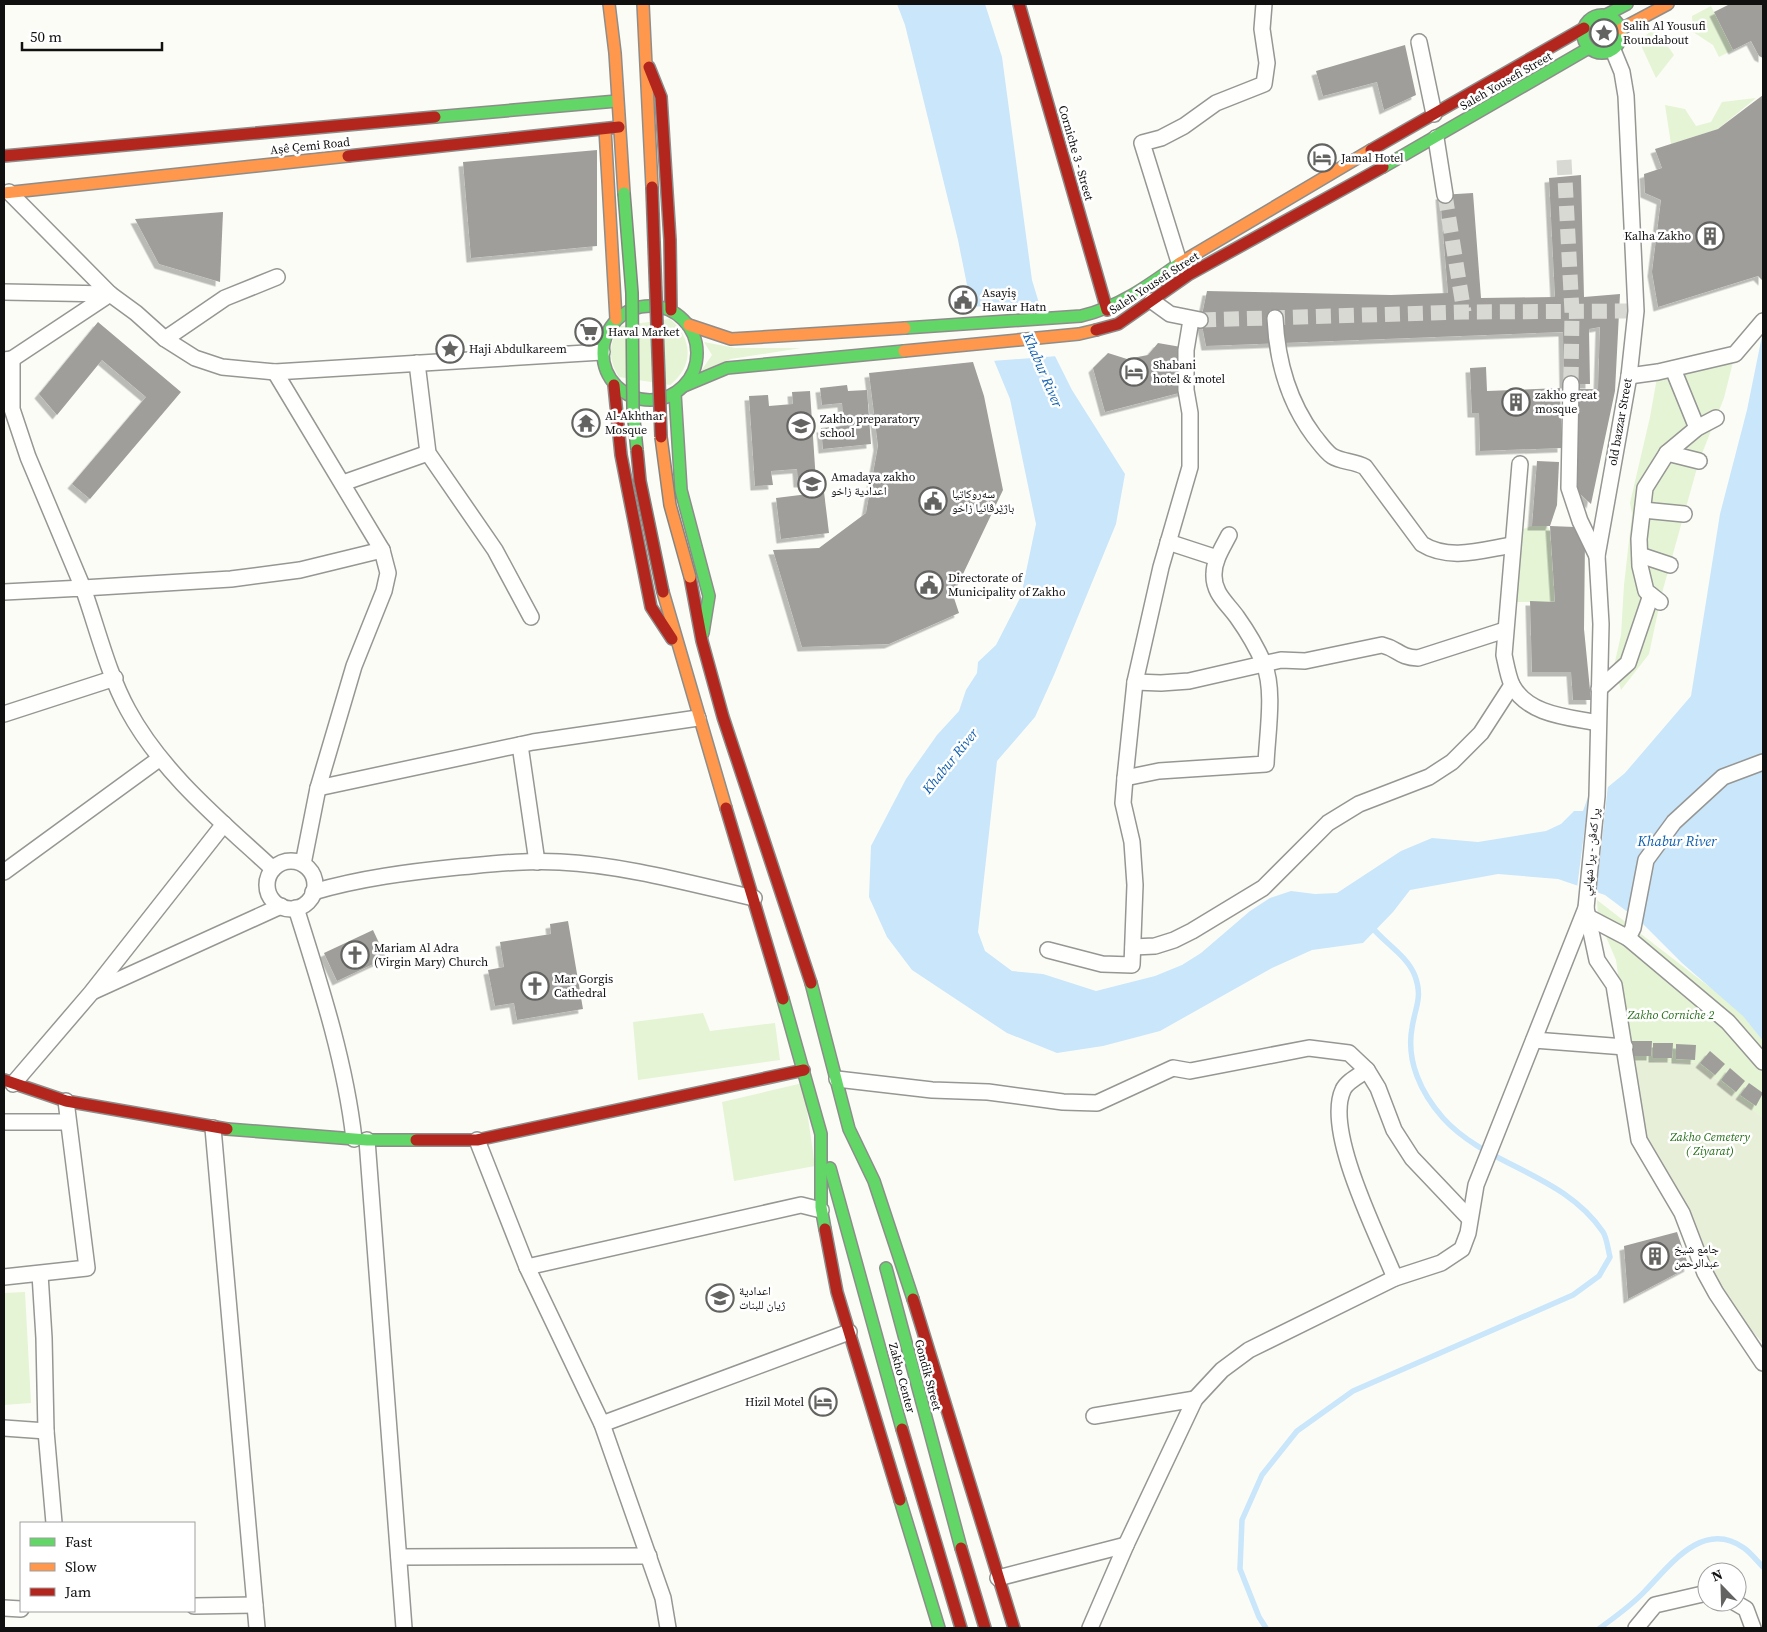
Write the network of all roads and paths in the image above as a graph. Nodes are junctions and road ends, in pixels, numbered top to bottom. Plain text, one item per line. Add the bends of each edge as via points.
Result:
1 (609, 4) edge
2 (643, 4) edge
3 (1019, 4) edge
4 (1264, 4) edge
5 (1627, 4) edge
6 (1668, 4) edge
7 (1606, 15) junction
8 (1584, 28) junction
9 (1621, 29) junction
10 (1419, 42) dead end
11 (1589, 48) junction
12 (1613, 50) junction
13 (644, 56) junction
14 (617, 100) junction
15 (602, 102) junction
16 (1434, 114) junction
17 (619, 127) junction
18 (605, 129) junction
19 (1436, 138) junction
20 (4, 156) edge
21 (6, 193) edge
22 (1445, 196) tunnel mouth
23 (670, 240) junction
24 (611, 245) junction
25 (1179, 262) junction
26 (277, 277) dead end
27 (4, 292) edge
28 (110, 294) junction
29 (1152, 301) junction
30 (671, 310) junction
31 (1107, 310) junction
32 (1275, 318) dead end
33 (616, 319) junction
34 (1763, 321) edge
35 (689, 325) junction
36 (165, 339) junction
37 (602, 352) junction
38 (8, 359) edge
39 (418, 363) junction
40 (1673, 369) junction
41 (275, 372) junction
42 (1629, 376) junction
43 (614, 384) junction
44 (1571, 384) tunnel mouth
45 (680, 390) junction
46 (1716, 418) dead end
47 (1697, 428) junction
48 (678, 450) junction
49 (428, 453) junction
50 (1666, 453) junction
51 (621, 455) junction
52 (1699, 460) dead end
53 (1520, 464) dead end
54 (342, 483) junction
55 (1643, 510) junction
56 (1684, 514) dead end
57 (1229, 535) dead end
58 (1168, 542) junction
59 (1512, 545) junction
60 (382, 550) junction
61 (1640, 555) junction
62 (1598, 556) junction
63 (1217, 558) junction
64 (1670, 565) dead end
65 (83, 588) junction
66 (4, 592) edge
67 (531, 617) dead end
68 (1506, 630) junction
69 (702, 642) junction
70 (680, 652) junction
71 (1265, 665) junction
72 (115, 678) junction
73 (1135, 682) junction
74 (1512, 685) junction
75 (1599, 689) junction
76 (4, 714) edge
77 (698, 718) junction
78 (1598, 723) junction
79 (520, 744) junction
80 (160, 759) junction
81 (1763, 762) edge
82 (1125, 778) junction
83 (318, 788) junction
84 (1597, 796) joint
85 (224, 824) junction
86 (536, 862) junction
87 (303, 864) junction
88 (273, 869) junction
89 (4, 872) edge
90 (313, 892) junction
91 (754, 898) junction
92 (288, 907) junction
93 (1587, 912) junction
94 (1630, 933) junction
95 (1133, 947) junction
96 (1048, 950) dead end
97 (91, 993) junction
98 (1534, 1040) junction
99 (1625, 1047) junction
100 (1763, 1062) edge
101 (804, 1070) junction
102 (1367, 1070) junction
103 (837, 1079) junction
104 (9, 1082) edge
105 (66, 1101) junction
106 (4, 1122) edge
107 (68, 1122) junction
108 (213, 1128) junction
109 (849, 1128) junction
110 (821, 1134) junction
111 (360, 1140) junction
112 (477, 1140) junction
113 (866, 1196) dead end
114 (821, 1210) junction
115 (1469, 1218) junction
116 (882, 1253) dead end
117 (527, 1267) junction
118 (40, 1274) junction
119 (4, 1277) edge
120 (1395, 1278) junction
121 (849, 1332) junction
122 (1763, 1364) edge
123 (1195, 1399) junction
124 (1094, 1416) dead end
125 (602, 1424) junction
126 (4, 1428) edge
127 (46, 1431) junction
128 (54, 1522) edge
129 (1126, 1545) junction
130 (649, 1556) junction
131 (399, 1557) junction
132 (998, 1578) junction
133 (1697, 1595) edge
134 (255, 1605) junction
135 (195, 1606) edge
136 (4, 1608) edge
137 (20, 1609) edge
138 (1747, 1612) edge
139 (257, 1628) edge
140 (404, 1628) edge
141 (668, 1628) edge
142 (939, 1628) edge
143 (960, 1628) edge
144 (985, 1628) edge
145 (1014, 1628) edge
146 (1090, 1628) edge
147 (1636, 1628) edge
148 (1753, 1628) edge

1 - 14 main road
2 - 13 main road
3 - 31 main road, Corniche 3 - Street
4 - 25 street via 1262,29 1267,63 1264,84 1216,103 1184,126 1142,143
5 - 7 main road
6 - 9 main road
7 - 8 main road via 1590,19
7 - 9 main road via 1617,21
8 - 11 main road via 1583,36
8 - 16 main road, Saleh Yousefi Street
9 - 12 main road via 1621,40
10 - 16 street
11 - 12 main road via 1604,54
11 - 19 main road, Saleh Yousefi Street
12 - 42 street, old bazzar Street via 1622,72 1626,105 1636,311
13 - 23 main road via 661,97
13 - 69 main road, bridge via 652,187 659,424 670,505 690,578
14 - 15 main road, Aşê Çemi Road
14 - 17 main road
15 - 18 main road
15 - 20 main road, Aşê Çemi Road
16 - 25 main road, Saleh Yousefi Street
17 - 18 main road, Aşê Çemi Road
17 - 70 main road, bridge via 632,293 634,430 640,481 663,592
18 - 21 main road, Aşê Çemi Road
18 - 24 main road
19 - 22 street
19 - 29 main road, Saleh Yousefi Street via 1188,275
21 - 28 street
23 - 24 main road via 661,254 642,261 623,257
23 - 30 main road
24 - 33 main road
25 - 31 main road, Saleh Yousefi Street
26 - 36 street via 225,298
27 - 28 street
28 - 36 street
28 - 38 street
29 - 45 main road, Saleh Yousefi Street via 1118,324 1079,334 727,368
29 - 58 street via 1170,314 1196,320 1186,350 1190,467
30 - 33 main road via 642,306
30 - 35 main road
31 - 35 main road, Saleh Yousefi Street via 1081,316 731,340
32 - 59 street via 1276,348 1282,372 1310,430 1333,457 1365,467 1422,544 1434,552 1458,554
33 - 37 main road via 609,329
34 - 40 street via 1735,354
35 - 45 main road via 698,357 691,377
36 - 41 street via 195,358 222,367
37 - 39 street
37 - 43 main road via 605,369
38 - 65 street via 12,409 49,510
39 - 41 street
39 - 49 street
40 - 42 street
40 - 47 street
41 - 54 street
42 - 62 street, old bazzar Street
43 - 45 main road via 628,395 644,400 655,400
43 - 51 main road
44 - 62 street via 1569,488 1580,521
45 - 48 main road
46 - 47 street
47 - 50 street
48 - 51 main road via 665,440 648,436 632,442
48 - 69 main road via 681,490 709,596
49 - 54 street
49 - 67 street via 495,550
50 - 52 street
50 - 55 street via 1646,488
51 - 70 main road via 651,607
53 - 59 street
54 - 60 street
55 - 56 street
55 - 61 street
57 - 63 street
58 - 63 street
58 - 73 street
59 - 68 street
60 - 65 street via 300,570 231,579
60 - 83 street via 388,573 384,591 354,666
61 - 64 street
61 - 75 street via 1646,591 1655,598 1628,663
62 - 75 street, old bazzar Street
63 - 71 street via 1216,589 1248,634
65 - 66 street
65 - 72 street
68 - 71 street via 1418,658 1404,657 1391,647 1382,645 1305,661 1281,660
68 - 74 street via 1504,655
69 - 103 main road via 723,717 807,967
70 - 77 main road
71 - 73 street via 1189,681
71 - 82 street via 1268,693 1266,764 1159,771
72 - 76 street
72 - 80 street via 127,708
73 - 82 street
74 - 78 street via 1524,701 1539,710
74 - 95 street via 1481,733 1452,762 1429,777 1359,804 1328,823 1263,888 1192,930 1154,946
75 - 78 street, old bazzar Street
77 - 79 street
77 - 91 main road
78 - 84 street, old bazzar Street
79 - 83 street
79 - 86 street
80 - 85 street
80 - 89 street
81 - 94 street via 1722,777 1674,822 1646,860
82 - 95 street via 1123,803 1132,842 1135,885
83 - 87 street
84 - 93 street, پرا كه‌ڤن - پرا شهابي
85 - 88 street
85 - 97 street
86 - 90 street via 507,862 386,875
86 - 91 street via 616,869
87 - 88 street via 286,862
87 - 90 street via 313,876
88 - 92 street via 267,882 268,890 275,902
90 - 92 street via 303,905
91 - 101 main road
92 - 97 street
92 - 111 street via 322,990
93 - 94 street
93 - 98 street
93 - 99 street via 1597,960 1614,985
94 - 100 street via 1728,1022
95 - 96 street via 1132,966 1102,964
97 - 104 street
98 - 99 street
98 - 115 street via 1476,1185
99 - 122 street via 1639,1140 1682,1213 1709,1280
101 - 110 main road
101 - 112 main road
102 - 103 street via 1349,1053 1309,1048 1190,1071 1173,1068 1097,1102 1063,1102
102 - 115 street via 1378,1088 1394,1130 1412,1158
102 - 120 street via 1344,1088 1338,1112 1347,1159
103 - 109 main road
104 - 105 main road
105 - 107 street
105 - 108 main road
106 - 107 street
107 - 118 street via 87,1268
108 - 111 main road
108 - 134 street
109 - 113 main road
109 - 132 main road via 874,1181 905,1272
110 - 114 main road
110 - 143 main road, Zakho Center via 888,1384
111 - 112 main road
111 - 131 street
112 - 117 street
114 - 117 street via 801,1205
114 - 121 main road via 837,1292
115 - 120 street via 1462,1249 1441,1263
116 - 144 main road, Gondik Street via 953,1521
117 - 125 street
118 - 119 street
118 - 127 street
120 - 123 street via 1249,1350 1222,1370
121 - 125 street
121 - 142 main road
123 - 124 street
123 - 129 street
125 - 130 street
126 - 127 street
127 - 128 street
129 - 132 street
129 - 146 street
130 - 131 street
130 - 141 street via 663,1598
131 - 140 street
132 - 145 main road
133 - 147 street via 1654,1605
134 - 135 street
134 - 139 street
136 - 137 street
138 - 148 street

